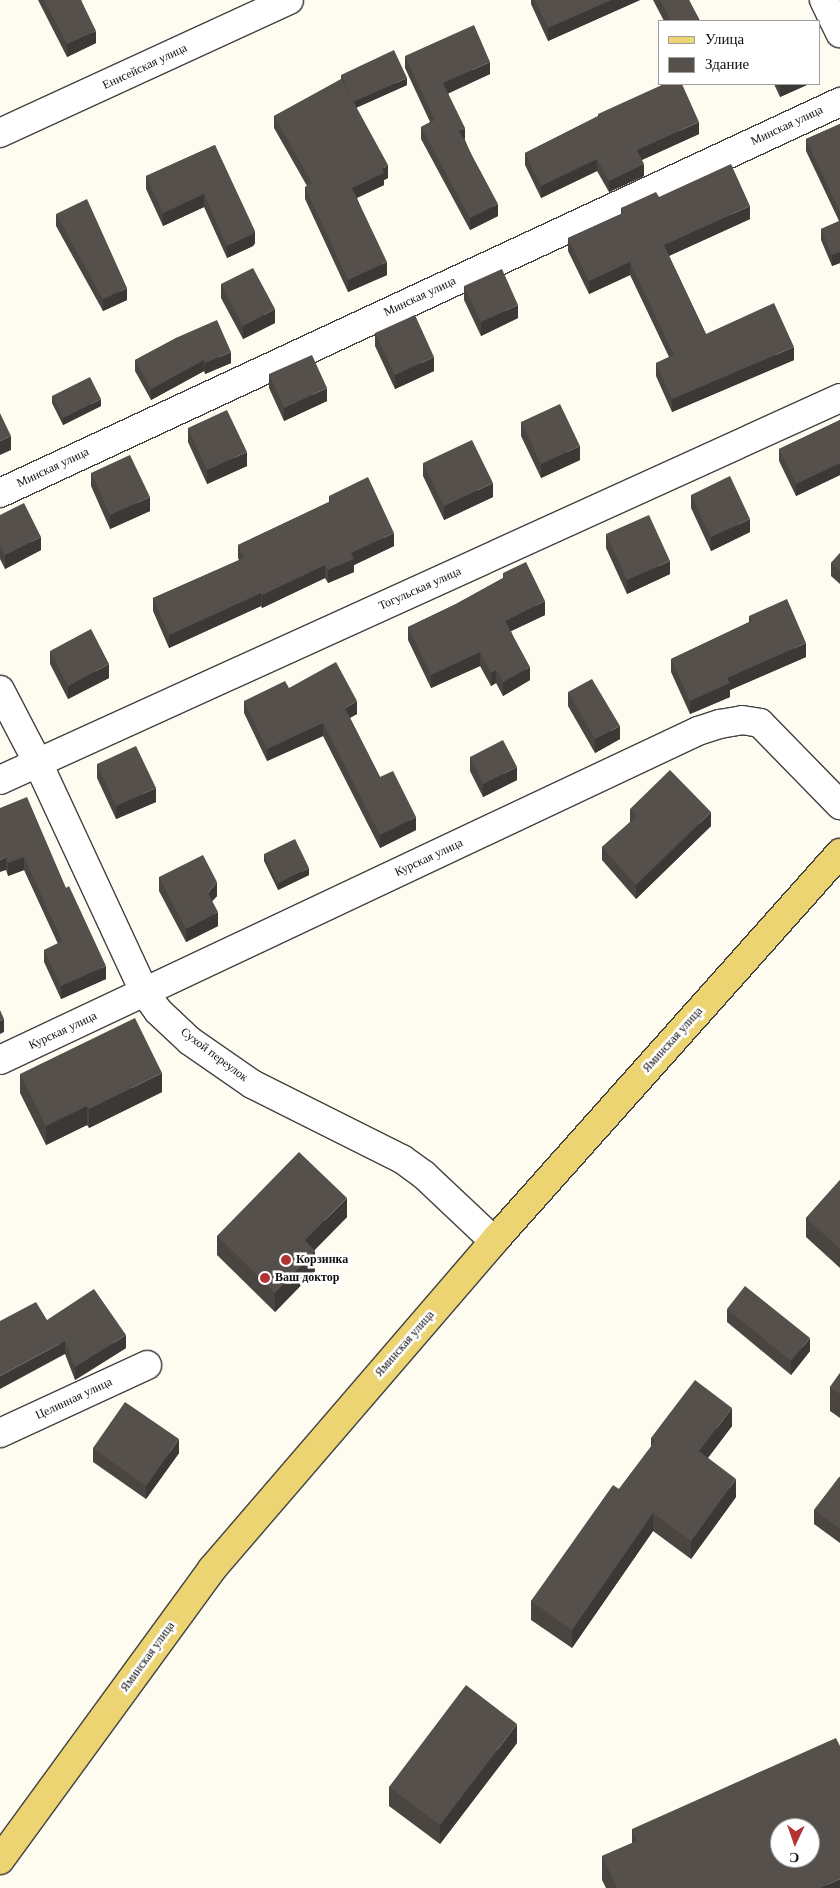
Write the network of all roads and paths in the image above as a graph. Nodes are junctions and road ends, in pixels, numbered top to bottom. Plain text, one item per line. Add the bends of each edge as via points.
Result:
1 (289, 0) edge
2 (824, 0) edge
3 (840, 33) edge
4 (840, 102) edge
5 (0, 133) edge
6 (840, 398) edge
7 (0, 493) edge
8 (0, 690) edge
9 (38, 763) junction
10 (0, 780) edge
11 (840, 804) edge
12 (840, 852) edge
13 (145, 993) junction
14 (0, 1060) edge
15 (494, 1241) junction
16 (148, 1366) dead end
17 (0, 1433) edge
18 (0, 1860) edge

1 - 5 street, Енисейская улица
2 - 3 street
4 - 7 street, Минская улица
6 - 9 street, Тогульская улица
8 - 9 street, Сухой переулок
9 - 10 street, Тогульская улица
9 - 13 street, Сухой переулок
11 - 13 street, Курская улица via 760,723 742,720 720,724 689,735
12 - 15 main road, Яминская улица
13 - 14 street, Курская улица
13 - 15 street, Сухой переулок via 158,1011 190,1040 252,1084 375,1144 424,1175
15 - 18 main road, Яминская улица via 207,1576
16 - 17 street, Целинная улица

